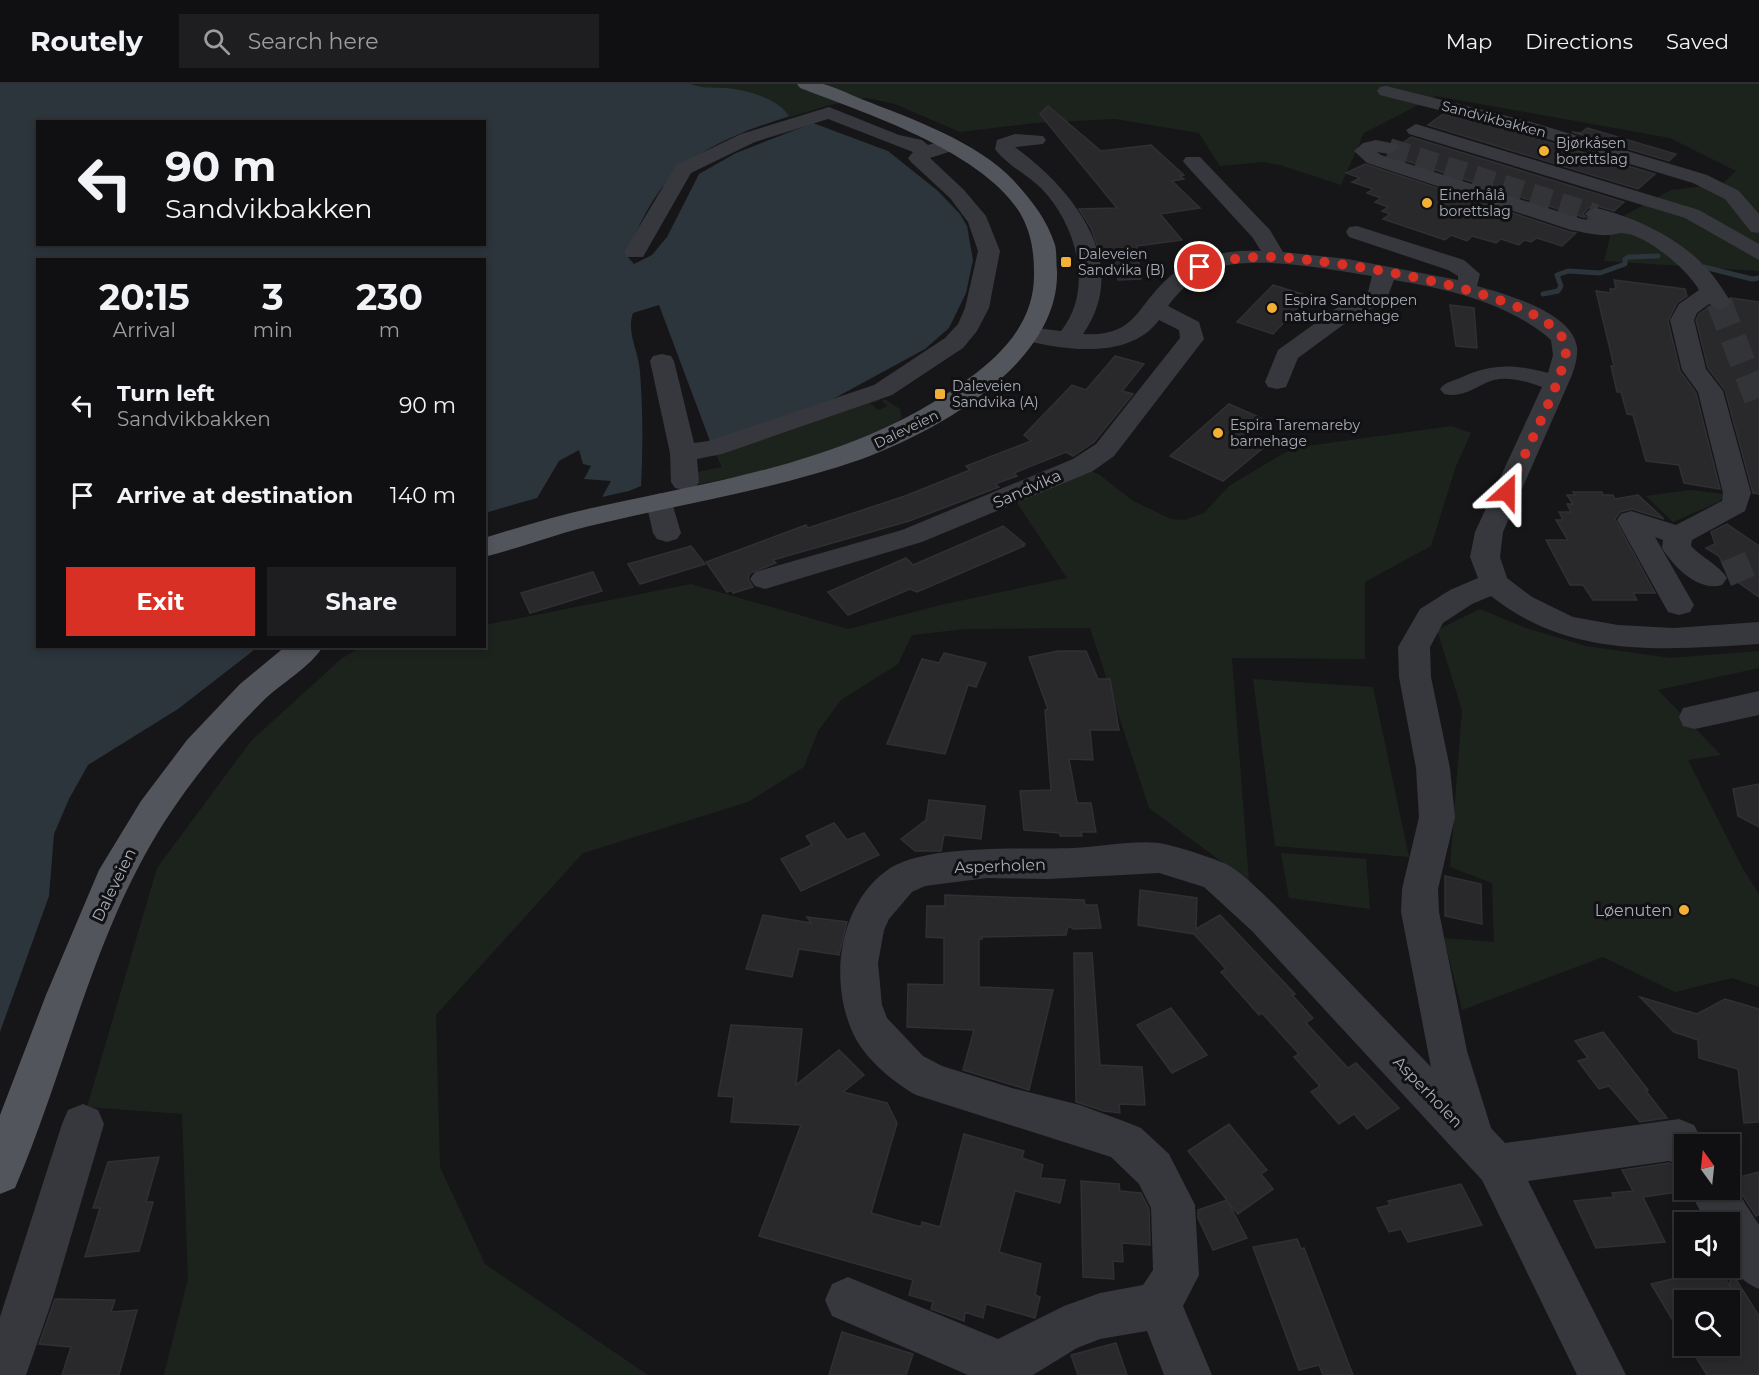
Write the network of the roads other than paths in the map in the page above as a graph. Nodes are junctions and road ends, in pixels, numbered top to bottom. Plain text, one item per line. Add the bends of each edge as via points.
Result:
1 (806, 84) edge
2 (1386, 91) dead end
3 (1416, 130) dead end
4 (1036, 140) dead end
5 (951, 145) junction
6 (1389, 148) tunnel mouth
7 (925, 152) junction
8 (1193, 160) dead end
9 (1596, 214) tunnel mouth
10 (1624, 226) junction
11 (1759, 227) edge
12 (1357, 232) dead end
13 (634, 252) dead end
14 (1759, 253) edge
15 (1275, 257) junction
16 (1384, 273) junction
17 (1467, 288) junction
18 (1157, 310) junction
19 (1028, 334) junction
20 (1068, 338) junction
21 (1192, 339) junction
22 (1155, 357) dead end
23 (662, 361) dead end
24 (1277, 382) dead end
25 (1556, 383) junction
26 (1453, 389) dead end
27 (683, 453) junction
28 (685, 482) dead end
29 (660, 502) junction
30 (667, 532) dead end
31 (1678, 535) junction
32 (486, 547) edge
33 (765, 579) dead end
34 (1494, 583) junction
35 (1679, 605) dead end
36 (1759, 633) edge
37 (1718, 636) junction
38 (306, 648) edge
39 (1759, 703) edge
40 (1695, 717) dead end
41 (83, 1124) dead end
42 (1674, 1139) edge
43 (1485, 1152) junction
44 (0, 1173) edge
45 (1717, 1200) edge
46 (1759, 1266) edge
47 (848, 1300) dead end
48 (1159, 1303) junction
49 (995, 1369) edge
50 (2, 1375) edge
51 (1188, 1375) edge
52 (1602, 1375) edge

1 - 5 main road, Daleveien
2 - 11 street, Sandvikbakken via 1524,126 1700,179 1732,195
3 - 14 street via 1692,214
4 - 20 street via 1004,144 1050,187 1077,224 1089,266 1090,298
5 - 7 street
5 - 19 main road, Daleveien via 1003,182 1039,228 1048,255 1048,274 1039,315
6 - 10 street via 1369,146 1364,151 1374,159 1579,225 1606,230
7 - 13 street via 915,144 894,140 829,113 748,138 683,169
7 - 27 street via 918,158 957,194 978,221 989,251 977,308 969,326 954,343 883,390 713,448
8 - 15 street via 1262,236
9 - 10 street
10 - 31 street via 1677,252 1715,297 1687,309 1682,320 1694,370 1710,391 1737,493 1735,505
12 - 17 street via 1464,269 1469,274
15 - 16 street
15 - 18 street via 1233,258 1200,267 1169,290
16 - 17 street
16 - 24 street via 1378,296 1380,305 1344,314 1287,355
17 - 25 street via 1521,306 1560,334 1567,348
18 - 20 street via 1144,324 1121,337 1088,341
18 - 21 street via 1191,327
19 - 20 street
19 - 29 main road, Daleveien via 1004,363 973,390 933,418 893,438 799,470
21 - 22 street via 1163,343
21 - 33 street, Sandvika via 1105,450 1083,465 912,536
23 - 27 street
25 - 26 street via 1503,373 1488,374 1471,385
25 - 34 street via 1489,532 1485,557
27 - 28 street
29 - 30 street
29 - 32 main road, Daleveien
31 - 35 street via 1631,520
31 - 37 street via 1676,548 1688,561 1719,576 1697,596
34 - 37 street via 1521,604 1566,626 1618,636
34 - 43 street, Asperholen via 1431,616 1414,647 1415,677 1431,758 1437,817 1420,889 1420,912 1448,1051
36 - 37 street
38 - 44 main road, Daleveien via 238,706 189,764 152,814 116,874 74,973
39 - 40 street
41 - 50 street
42 - 43 street
43 - 48 street, Asperholen via 1265,920 1216,876 1159,858 987,863 921,872 899,881 875,909 860,947 862,1005 872,1030 909,1069 931,1082 1126,1142 1154,1169 1173,1205 1176,1275
43 - 52 street, Asperholen
45 - 46 street
47 - 49 street
48 - 49 street via 1064,1329
48 - 51 street

